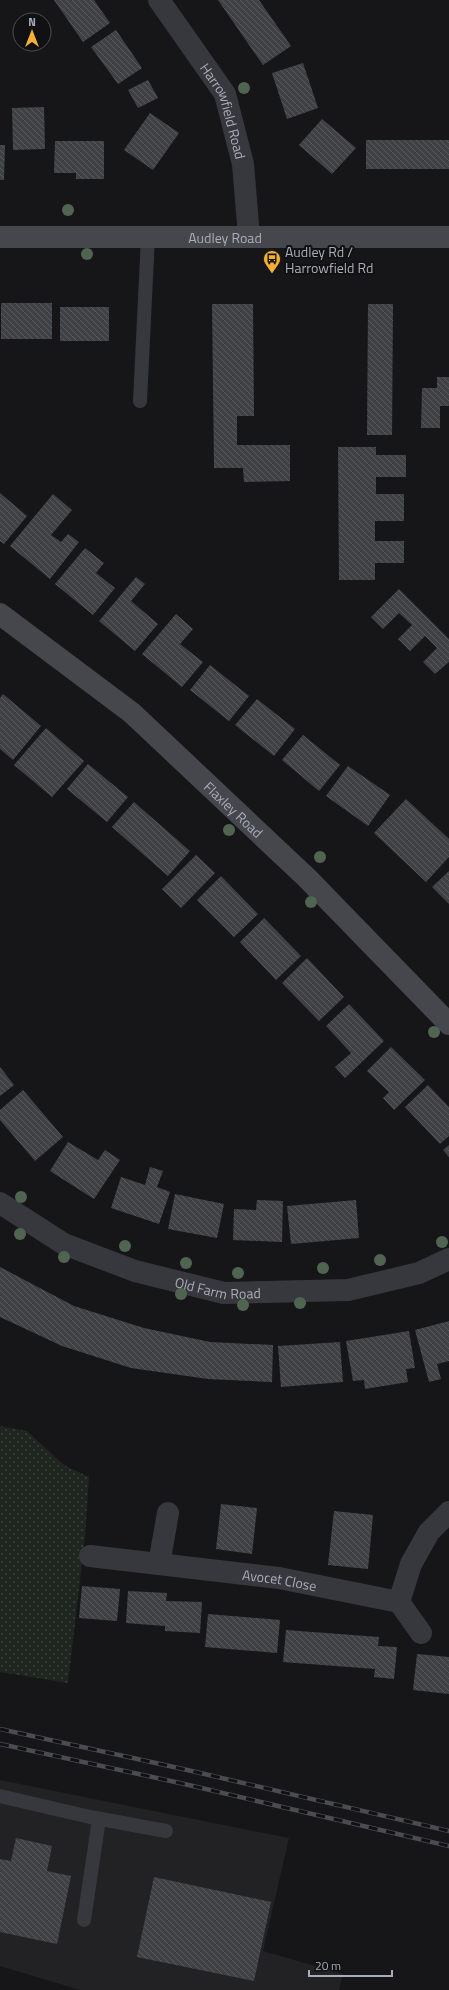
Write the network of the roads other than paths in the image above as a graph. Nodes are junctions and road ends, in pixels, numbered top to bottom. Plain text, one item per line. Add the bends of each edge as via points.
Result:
1 (159, 0) edge
2 (0, 237) edge
3 (148, 237) junction
4 (250, 237) junction
5 (449, 238) edge
6 (140, 401) dead end
7 (0, 614) edge
8 (449, 1024) edge
9 (0, 1203) edge
10 (449, 1259) edge
11 (449, 1512) edge
12 (168, 1513) dead end
13 (90, 1556) dead end
14 (159, 1564) junction
15 (399, 1602) junction
16 (421, 1633) dead end
17 (0, 1796) edge
18 (99, 1819) junction
19 (166, 1831) dead end
20 (84, 1920) dead end

1 - 4 street, Harrowfield Road via 225,94 243,164
2 - 3 street, Audley Road
3 - 4 street, Audley Road
3 - 6 lane
4 - 5 street, Audley Road
7 - 8 street, Flaxley Road via 132,713 307,878
9 - 10 street, Old Farm Road via 64,1244 136,1271 224,1293 348,1290 419,1273
11 - 15 street via 429,1532 411,1564
12 - 14 street
13 - 14 street, Avocet Close
14 - 15 street, Avocet Close via 279,1578
15 - 16 street
17 - 18 lane
18 - 19 lane
18 - 20 lane

